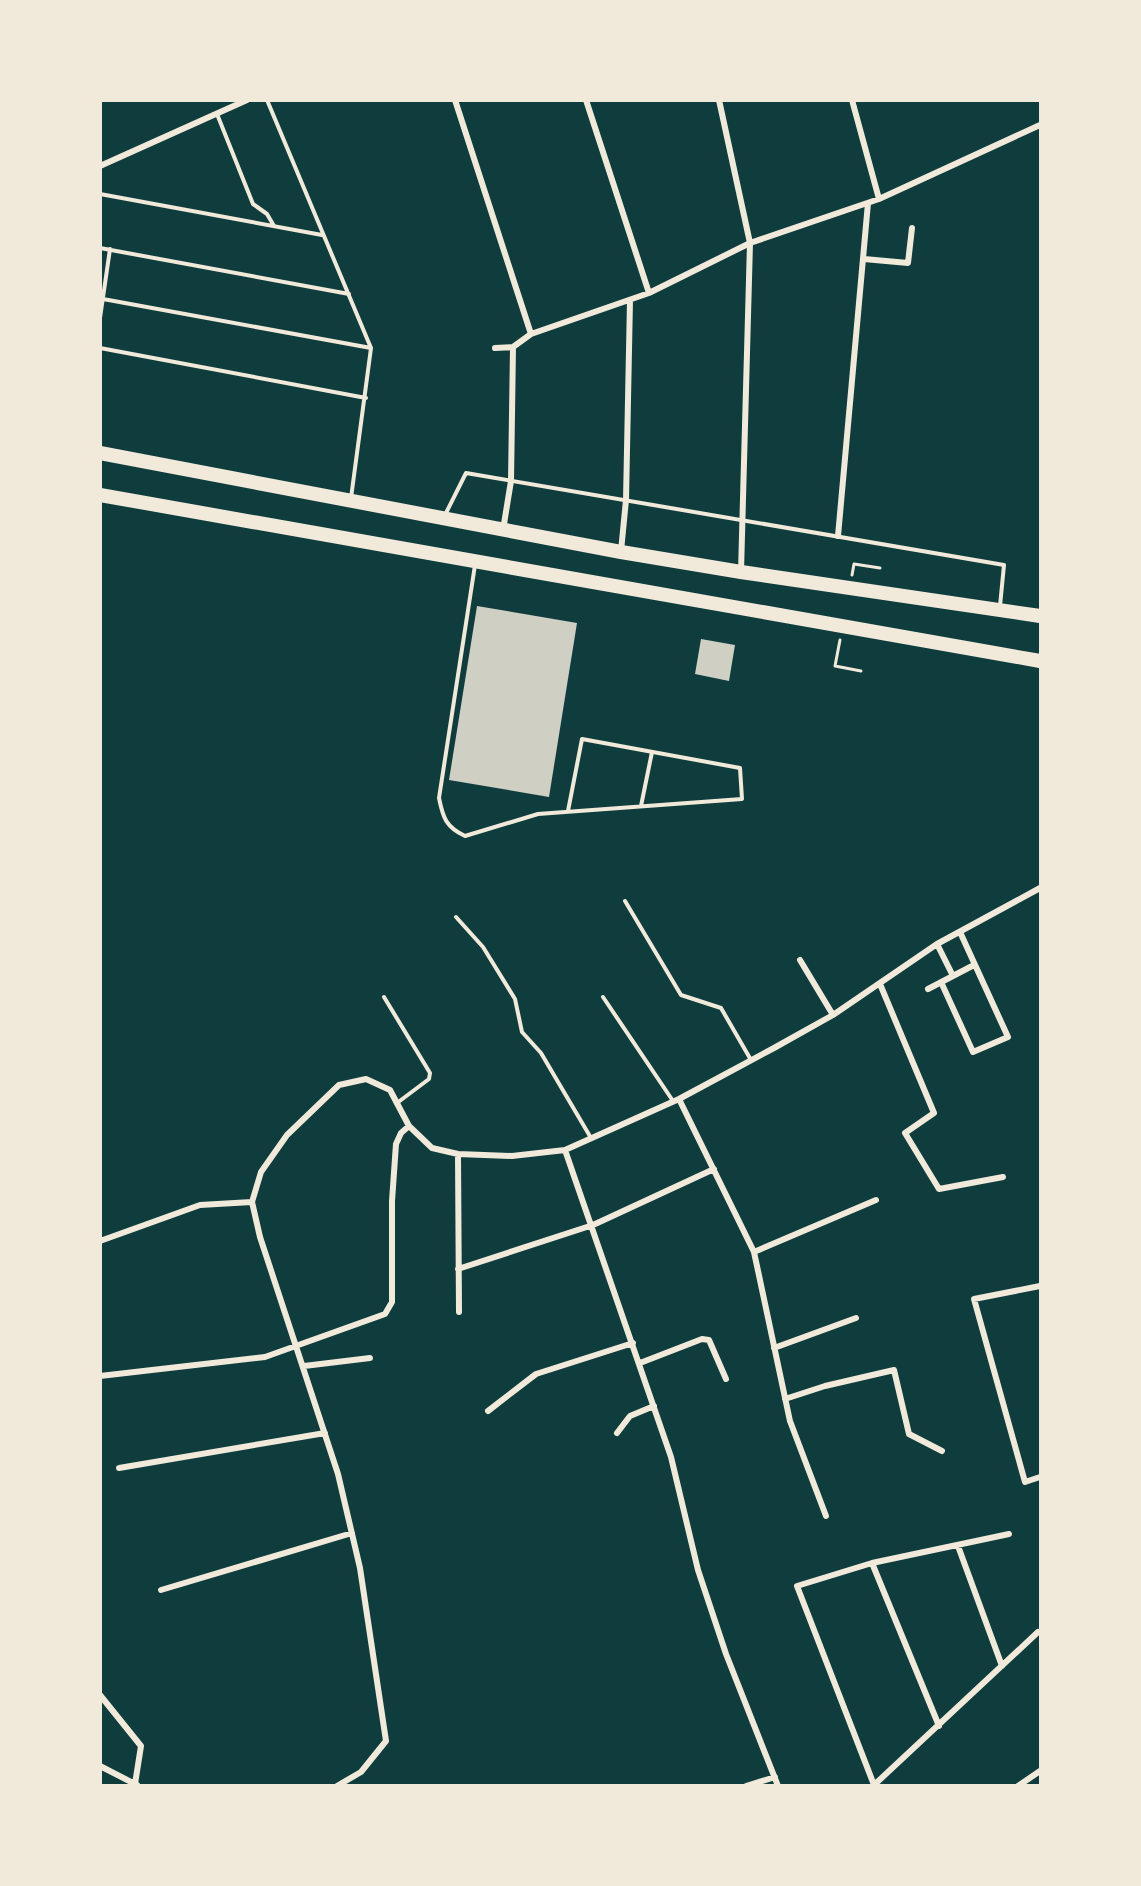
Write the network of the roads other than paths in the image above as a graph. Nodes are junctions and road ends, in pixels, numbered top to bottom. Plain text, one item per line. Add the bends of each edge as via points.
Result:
1 (247, 100) edge
2 (267, 100) edge
3 (454, 100) edge
4 (586, 100) edge
5 (719, 100) edge
6 (852, 100) edge
7 (216, 114) junction
8 (1041, 125) edge
9 (100, 166) edge
10 (100, 194) edge
11 (879, 200) junction
12 (868, 203) junction
13 (274, 227) junction
14 (912, 228) dead end
15 (322, 236) junction
16 (750, 243) junction
17 (100, 248) edge
18 (110, 249) junction
19 (864, 260) junction
20 (649, 293) junction
21 (349, 294) junction
22 (103, 299) junction
23 (630, 300) junction
24 (100, 318) edge
25 (531, 334) junction
26 (513, 346) junction
27 (100, 348) edge
28 (371, 348) junction
29 (495, 348) dead end
30 (366, 398) junction
31 (100, 453) edge
32 (511, 481) junction
33 (100, 495) edge
34 (626, 500) junction
35 (351, 501) junction
36 (443, 519) junction
37 (744, 519) junction
38 (504, 530) junction
39 (838, 536) junction
40 (621, 552) junction
41 (476, 561) junction
42 (741, 572) junction
43 (1000, 610) junction
44 (1041, 616) edge
45 (1041, 661) edge
46 (652, 752) junction
47 (641, 806) junction
48 (568, 812) junction
49 (1041, 888) edge
50 (626, 901) dead end
51 (456, 917) dead end
52 (960, 932) junction
53 (937, 944) junction
54 (800, 960) dead end
55 (974, 965) junction
56 (953, 976) junction
57 (941, 982) junction
58 (880, 984) junction
59 (928, 990) dead end
60 (603, 997) dead end
61 (384, 998) dead end
62 (833, 1015) junction
63 (752, 1060) junction
64 (676, 1101) junction
65 (397, 1103) junction
66 (409, 1126) junction
67 (591, 1138) junction
68 (566, 1150) junction
69 (458, 1154) junction
70 (714, 1169) junction
71 (1003, 1177) dead end
72 (876, 1200) dead end
73 (252, 1203) junction
74 (593, 1225) junction
75 (100, 1241) edge
76 (754, 1252) junction
77 (458, 1269) junction
78 (1041, 1286) edge
79 (459, 1312) dead end
80 (856, 1318) dead end
81 (633, 1343) junction
82 (296, 1345) junction
83 (774, 1348) junction
84 (370, 1358) dead end
85 (640, 1363) junction
86 (304, 1366) junction
87 (100, 1376) edge
88 (726, 1379) dead end
89 (785, 1398) junction
90 (654, 1406) junction
91 (488, 1411) dead end
92 (325, 1433) junction
93 (617, 1433) dead end
94 (942, 1451) dead end
95 (119, 1468) dead end
96 (1041, 1477) edge
97 (825, 1516) dead end
98 (352, 1533) junction
99 (1009, 1534) dead end
100 (958, 1546) junction
101 (872, 1563) junction
102 (161, 1590) dead end
103 (1038, 1632) dead end
104 (1002, 1666) junction
105 (100, 1695) edge
106 (939, 1726) junction
107 (100, 1766) edge
108 (1041, 1771) edge
109 (775, 1777) junction
110 (136, 1785) edge
111 (337, 1785) edge
112 (746, 1785) edge
113 (778, 1785) edge
114 (873, 1785) edge
115 (1018, 1785) edge

1 - 7 street
2 - 15 lane
3 - 25 street
4 - 20 street
5 - 16 street
6 - 11 street
7 - 9 street
7 - 13 lane via 253,204 267,214
8 - 11 street
10 - 13 lane
11 - 12 street
12 - 16 street
12 - 19 street
13 - 15 lane
14 - 19 street via 908,263
15 - 21 lane
16 - 20 street
16 - 37 street
17 - 18 lane
18 - 21 lane
18 - 22 lane
19 - 39 street
20 - 23 street
21 - 28 lane
22 - 24 lane
22 - 28 lane
23 - 25 street
23 - 34 street
25 - 26 street
26 - 29 street
26 - 32 street
27 - 30 lane
28 - 30 lane
30 - 35 lane
31 - 35 highway
32 - 34 lane
32 - 36 lane via 466,473
32 - 38 street
33 - 41 highway
34 - 37 lane
34 - 40 street
35 - 36 highway
36 - 38 highway
37 - 39 lane
37 - 42 street
38 - 40 highway
39 - 43 lane via 1004,565
40 - 42 highway
41 - 45 highway
41 - 48 lane via 439,798 442,813 452,830 465,836 538,814
42 - 43 highway
43 - 44 highway
46 - 47 lane
46 - 47 lane via 740,768 742,799
46 - 48 lane via 582,739
47 - 48 lane
49 - 52 street
50 - 63 lane via 681,995 721,1008
51 - 67 lane via 483,947 515,999 522,1032 541,1053
52 - 53 street
52 - 55 street
53 - 56 street
53 - 58 street
54 - 62 street
55 - 56 street
55 - 57 street via 1008,1037 973,1052
56 - 57 street
57 - 59 street
58 - 62 street
58 - 71 street via 934,1113 905,1133 939,1189
60 - 64 lane
61 - 65 lane via 430,1073 429,1079
62 - 63 street
63 - 64 street
64 - 67 street
64 - 70 street
65 - 66 street
65 - 73 street via 390,1090 366,1079 339,1085 287,1135 261,1172
66 - 69 street via 432,1148
66 - 82 street via 396,1144 389,1311
67 - 68 street
68 - 69 street via 512,1156
68 - 74 street
69 - 77 street
70 - 74 street
70 - 76 street
72 - 76 street
73 - 75 street via 200,1205
73 - 82 street
74 - 77 street
74 - 81 street
76 - 83 street
77 - 79 street
78 - 96 street via 974,1299 1025,1482
80 - 83 street
81 - 85 street
81 - 91 street via 536,1374
82 - 86 street
82 - 87 street via 265,1357
83 - 89 street
84 - 86 street
85 - 88 street via 702,1339 709,1340
85 - 90 street
86 - 92 street
89 - 94 street via 894,1370 909,1434
89 - 97 street
90 - 93 street via 630,1416
90 - 109 street via 715,1623
92 - 95 street
92 - 98 street
98 - 102 street
98 - 111 street via 386,1742 361,1772
99 - 100 street
100 - 101 street
100 - 104 street
101 - 106 street
101 - 114 street via 797,1586
103 - 104 street
104 - 106 street
105 - 110 street via 141,1746
106 - 114 street
107 - 110 street
108 - 115 street
109 - 112 street
109 - 113 street

